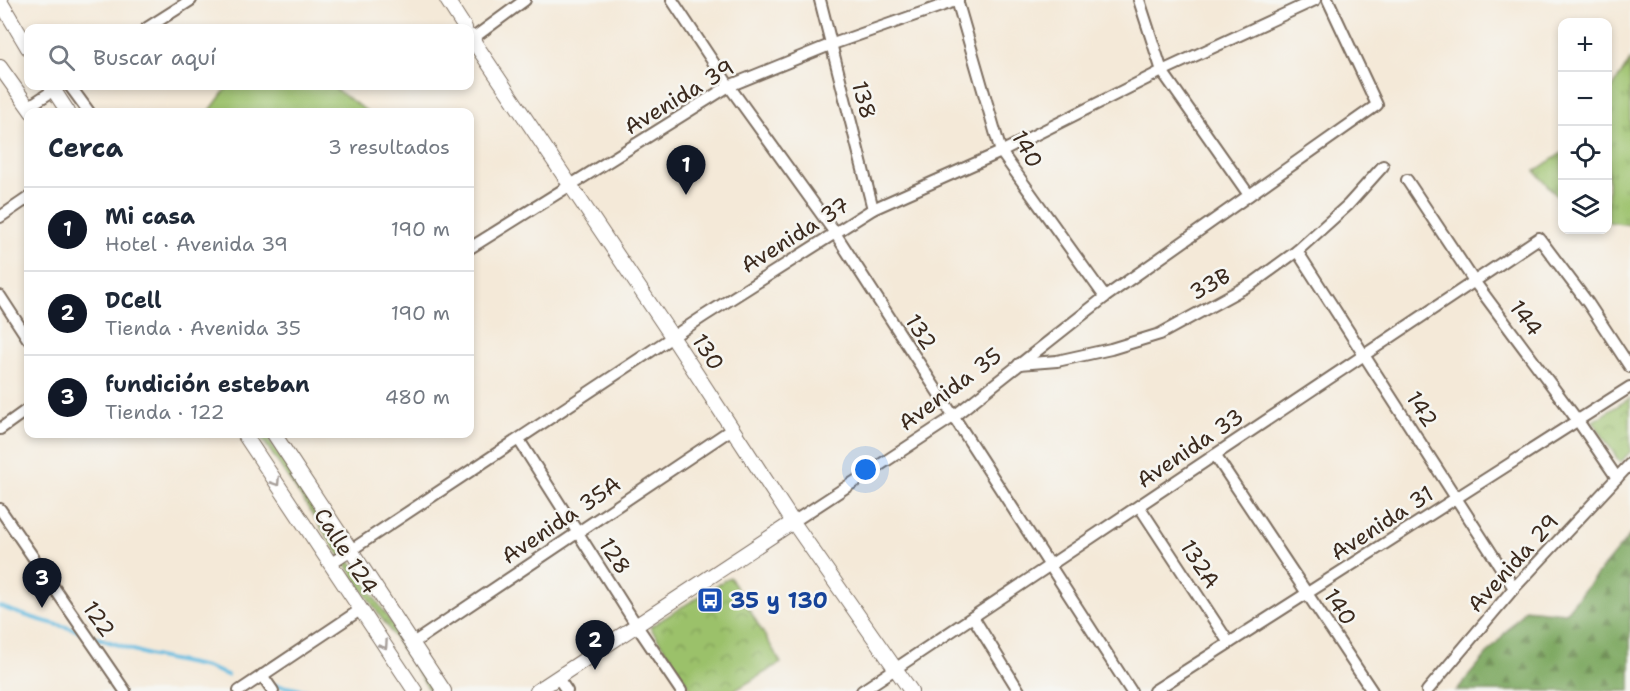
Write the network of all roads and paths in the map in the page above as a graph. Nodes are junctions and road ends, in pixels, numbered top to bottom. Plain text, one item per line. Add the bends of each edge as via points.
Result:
1 (190, 0) edge
2 (447, 0) edge
3 (525, 0) edge
4 (672, 0) edge
5 (682, 0) edge
6 (820, 0) edge
7 (957, 0) edge
8 (1139, 0) edge
9 (1315, 0) edge
10 (1328, 0) edge
11 (0, 1) edge
12 (686, 22) junction
13 (153, 24) edge
14 (462, 24) edge
15 (474, 32) edge
16 (24, 41) edge
17 (474, 43) edge
18 (830, 45) junction
19 (0, 67) edge
20 (1162, 71) junction
21 (729, 86) junction
22 (52, 90) edge
23 (57, 90) edge
24 (73, 90) edge
25 (29, 108) edge
26 (32, 108) edge
27 (66, 108) edge
28 (86, 108) edge
29 (1001, 152) junction
30 (1383, 166) dead end
31 (1407, 180) dead end
32 (570, 187) junction
33 (1249, 195) junction
34 (24, 201) edge
35 (873, 209) junction
36 (0, 217) edge
37 (835, 233) junction
38 (474, 246) edge
39 (1297, 251) junction
40 (1474, 281) junction
41 (0, 296) edge
42 (1106, 297) junction
43 (24, 333) edge
44 (674, 338) junction
45 (1364, 355) junction
46 (1017, 364) junction
47 (1630, 367) edge
48 (1630, 387) edge
49 (24, 412) edge
50 (953, 417) junction
51 (1578, 420) junction
52 (0, 429) edge
53 (732, 429) junction
54 (247, 438) edge
55 (277, 438) edge
56 (519, 441) junction
57 (1215, 455) junction
58 (1630, 464) edge
59 (1617, 478) junction
60 (1456, 498) junction
61 (1139, 506) junction
62 (0, 509) edge
63 (793, 522) junction
64 (576, 533) junction
65 (352, 550) junction
66 (330, 564) junction
67 (1049, 566) junction
68 (1514, 588) junction
69 (1307, 593) junction
70 (360, 610) junction
71 (973, 616) junction
72 (636, 626) junction
73 (413, 643) junction
74 (1229, 643) junction
75 (896, 668) junction
76 (262, 675) junction
77 (558, 678) junction
78 (125, 691) edge
79 (239, 691) edge
80 (273, 691) edge
81 (415, 691) edge
82 (444, 691) edge
83 (537, 691) edge
84 (567, 691) edge
85 (681, 691) edge
86 (862, 691) edge
87 (911, 691) edge
88 (1019, 691) edge
89 (1131, 691) edge
90 (1154, 691) edge
91 (1372, 691) edge
92 (1427, 691) edge

1 - 13 street
2 - 14 street, 130
3 - 15 street
4 - 12 street, 132
5 - 12 street
6 - 18 street, 138
7 - 18 street, Avenida 39
7 - 29 street, 140
8 - 20 street
9 - 20 street, Avenida 37
10 - 33 street, Avenida 35 via 1377,105
11 - 16 street
12 - 21 street, 132
17 - 32 street, 130
18 - 21 street, Avenida 39
18 - 35 street, 138
19 - 25 street
20 - 29 street, Avenida 37
20 - 33 street
21 - 32 street, Avenida 39
21 - 37 street, 132
22 - 26 street
23 - 27 street
24 - 28 street
29 - 35 street, Avenida 37
29 - 42 street, 140
30 - 39 street, 33B
31 - 40 street, 144
32 - 38 street, Avenida 39
32 - 44 street, 130
33 - 42 street, Avenida 35
34 - 36 street
35 - 37 street, Avenida 37
37 - 44 street, Avenida 37
37 - 50 street, 132
39 - 45 street, 142
39 - 46 street, 33B via 1253,283 1160,334 1057,361
40 - 45 street, Avenida 33
40 - 47 street, Avenida 33 via 1539,238
40 - 51 street, 144
41 - 43 street
42 - 46 street, Avenida 35
44 - 53 street, 130
44 - 56 street, Avenida 37
45 - 57 street, Avenida 33
45 - 60 street, 142
46 - 50 street, Avenida 35
48 - 51 street, Avenida 31
49 - 52 street
50 - 63 street, Avenida 35
50 - 67 street, 132
51 - 59 street, 144
51 - 60 street, Avenida 31
53 - 63 street, 130
53 - 64 street, Avenida 35A
54 -> 66 street, Calle 124
55 - 65 street, Calle 124
56 - 64 street, 128
56 - 65 street, Avenida 37
57 - 61 street, Avenida 33
57 - 69 street, 140
58 - 59 street, Avenida 29
59 - 68 street, Avenida 29
60 - 68 street, 142
60 - 69 street, Avenida 31
61 - 67 street, Avenida 33
61 - 74 street, 132A
62 - 78 street, 122
63 - 72 street, Avenida 35
63 - 75 street, 130
64 - 72 street, 128
64 - 73 street, Avenida 35A
65 - 66 street, Avenida 37
65 - 73 street, Calle 124
66 - 70 street, Calle 124
67 - 71 street, Avenida 33
67 - 89 street, 132
68 - 92 street, Avenida 29
69 - 74 street, Avenida 31
69 - 91 street, 140
70 - 76 street
70 -> 81 street, Calle 124
71 - 75 street, Avenida 33
71 - 88 street
72 - 77 street, Avenida 35
72 - 85 street, 128
73 - 82 street, Calle 124
74 - 90 street, Avenida 31
75 - 86 street, Avenida 33
75 - 87 street, 130
76 - 79 street
76 - 80 street
77 - 83 street, Avenida 35
77 - 84 street

